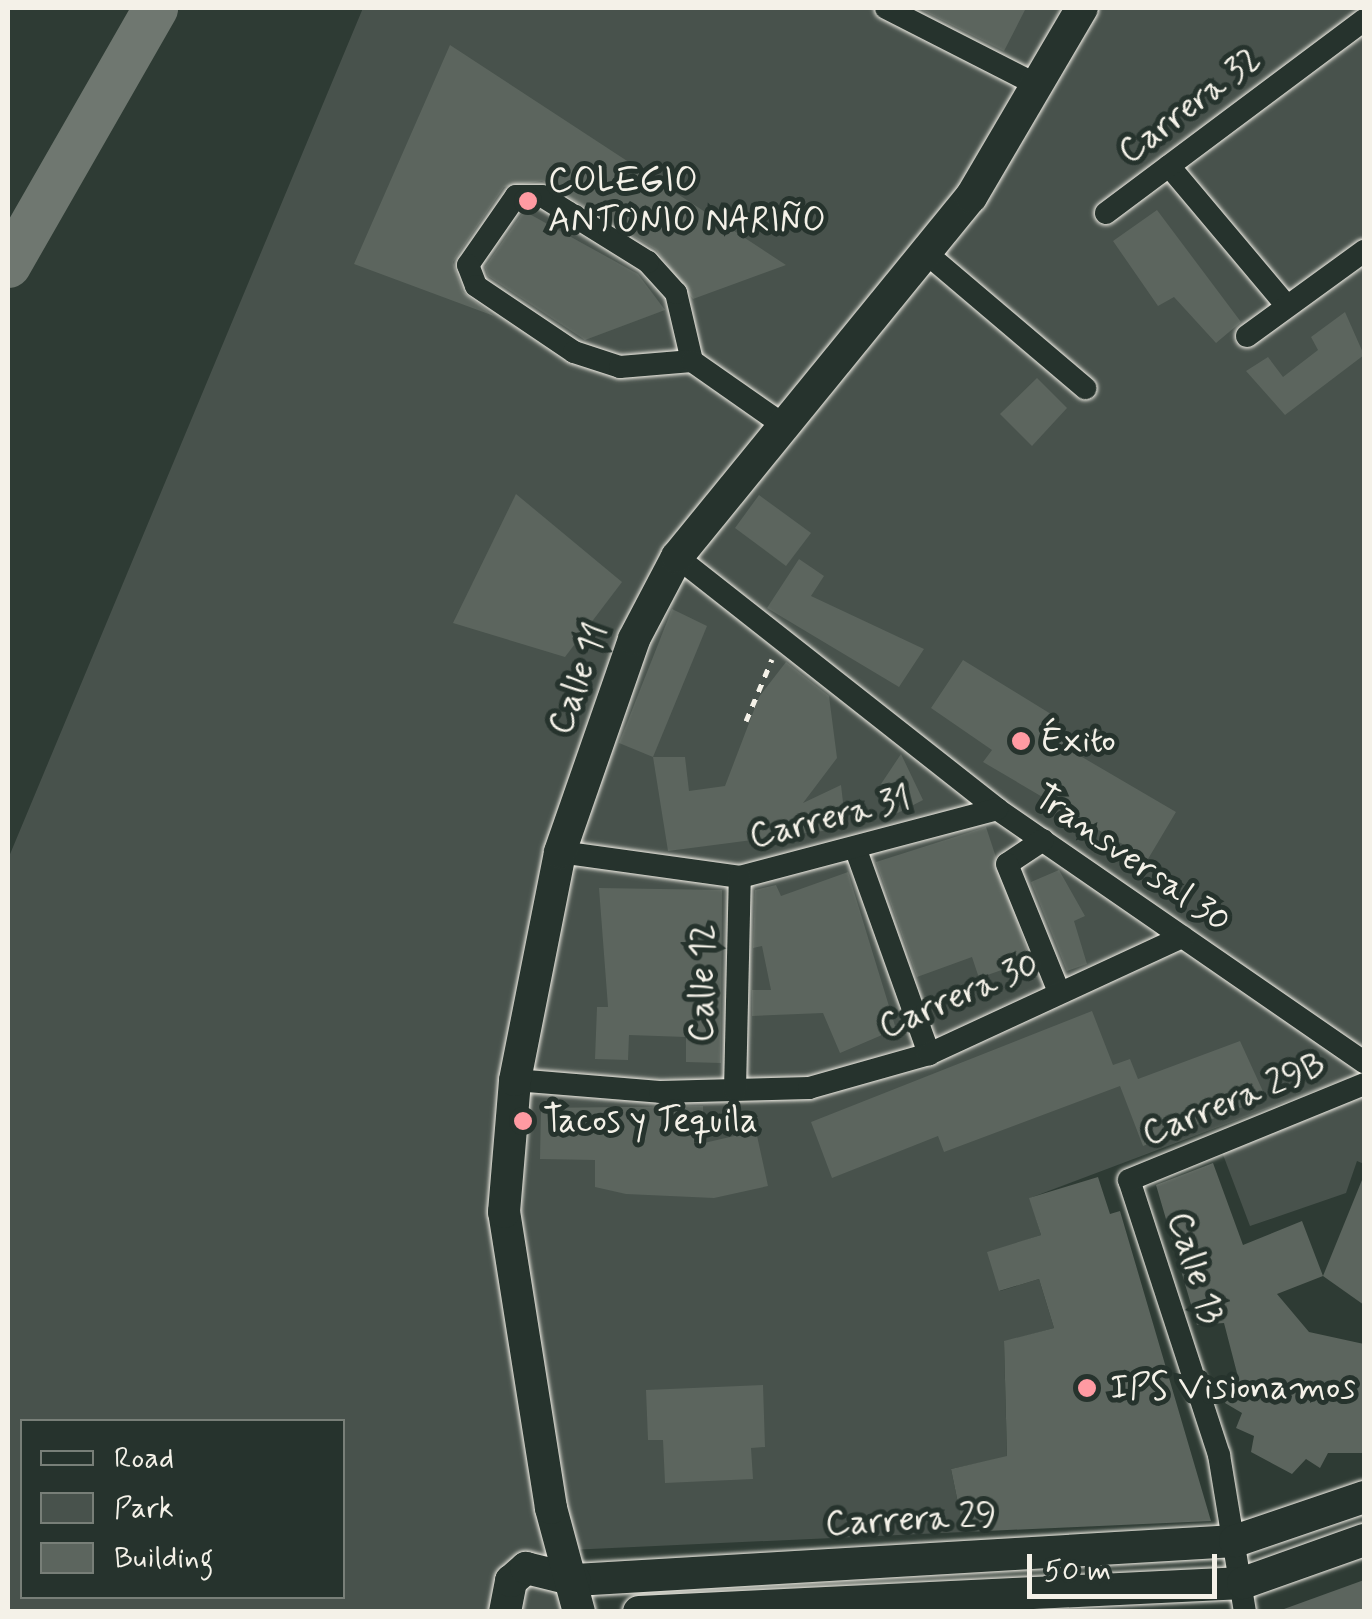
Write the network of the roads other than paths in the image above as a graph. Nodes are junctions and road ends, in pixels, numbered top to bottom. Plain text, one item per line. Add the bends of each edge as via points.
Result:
1 (886, 8) edge
2 (1082, 8) edge
3 (1364, 20) edge
4 (1036, 85) junction
5 (1169, 166) junction
6 (1106, 213) dead end
7 (1364, 251) edge
8 (926, 253) junction
9 (1286, 305) junction
10 (1247, 336) dead end
11 (692, 361) junction
12 (1085, 388) dead end
13 (784, 426) junction
14 (677, 557) junction
15 (997, 809) junction
16 (1043, 840) junction
17 (856, 850) junction
18 (560, 852) junction
19 (740, 877) junction
20 (1182, 937) junction
21 (1059, 992) junction
22 (930, 1054) junction
23 (1364, 1060) edge
24 (516, 1080) junction
25 (1364, 1084) edge
26 (736, 1090) junction
27 (1129, 1180) joint
28 (1364, 1496) edge
29 (552, 1508) junction
30 (1364, 1540) edge
31 (1236, 1541) junction
32 (526, 1568) junction
33 (577, 1596) edge
34 (1244, 1597) edge
35 (1046, 1601) edge
36 (845, 1607) edge
37 (505, 1612) edge
38 (640, 1612) edge

1 - 4 street
2 - 4 main road, Calle 11
3 - 5 street, Carrera 32
4 - 8 main road, Calle 11 via 971,197
5 - 6 street, Carrera 32
5 - 9 street
7 - 9 street
8 - 12 street
8 - 13 main road, Calle 11
9 - 10 street
11 - 11 street via 620,366 574,352 476,286 468,266 516,196 542,196 657,272 676,293
11 - 13 street
13 - 14 main road, Calle 11
14 - 15 street, Transversal 30
14 - 18 main road, Calle 11 via 634,639
15 - 16 street, Transversal 30
15 - 17 street, Carrera 31
16 - 20 street, Transversal 30
16 - 21 street via 1006,864
17 - 19 street, Carrera 31
17 - 22 street
18 - 19 street, Carrera 31
18 - 24 main road, Calle 11
19 - 26 street, Calle 12
20 - 21 street, Carrera 30
20 - 23 street, Transversal 30
21 - 22 street, Carrera 30
22 - 26 street, Carrera 30 via 809,1088
24 - 26 street, Carrera 30
24 - 29 main road, Calle 11 via 504,1212
25 - 27 street, Carrera 29B
27 - 31 street, Calle 13 via 1219,1455
28 - 31 main road, Carrera 29
29 - 32 main road
29 - 33 main road, Calle 11
30 - 34 main road
31 - 33 main road, Carrera 29
31 - 34 street, Calle 13
32 - 33 main road
32 - 37 main road via 510,1580
34 - 35 main road
35 - 36 main road
36 - 38 main road

